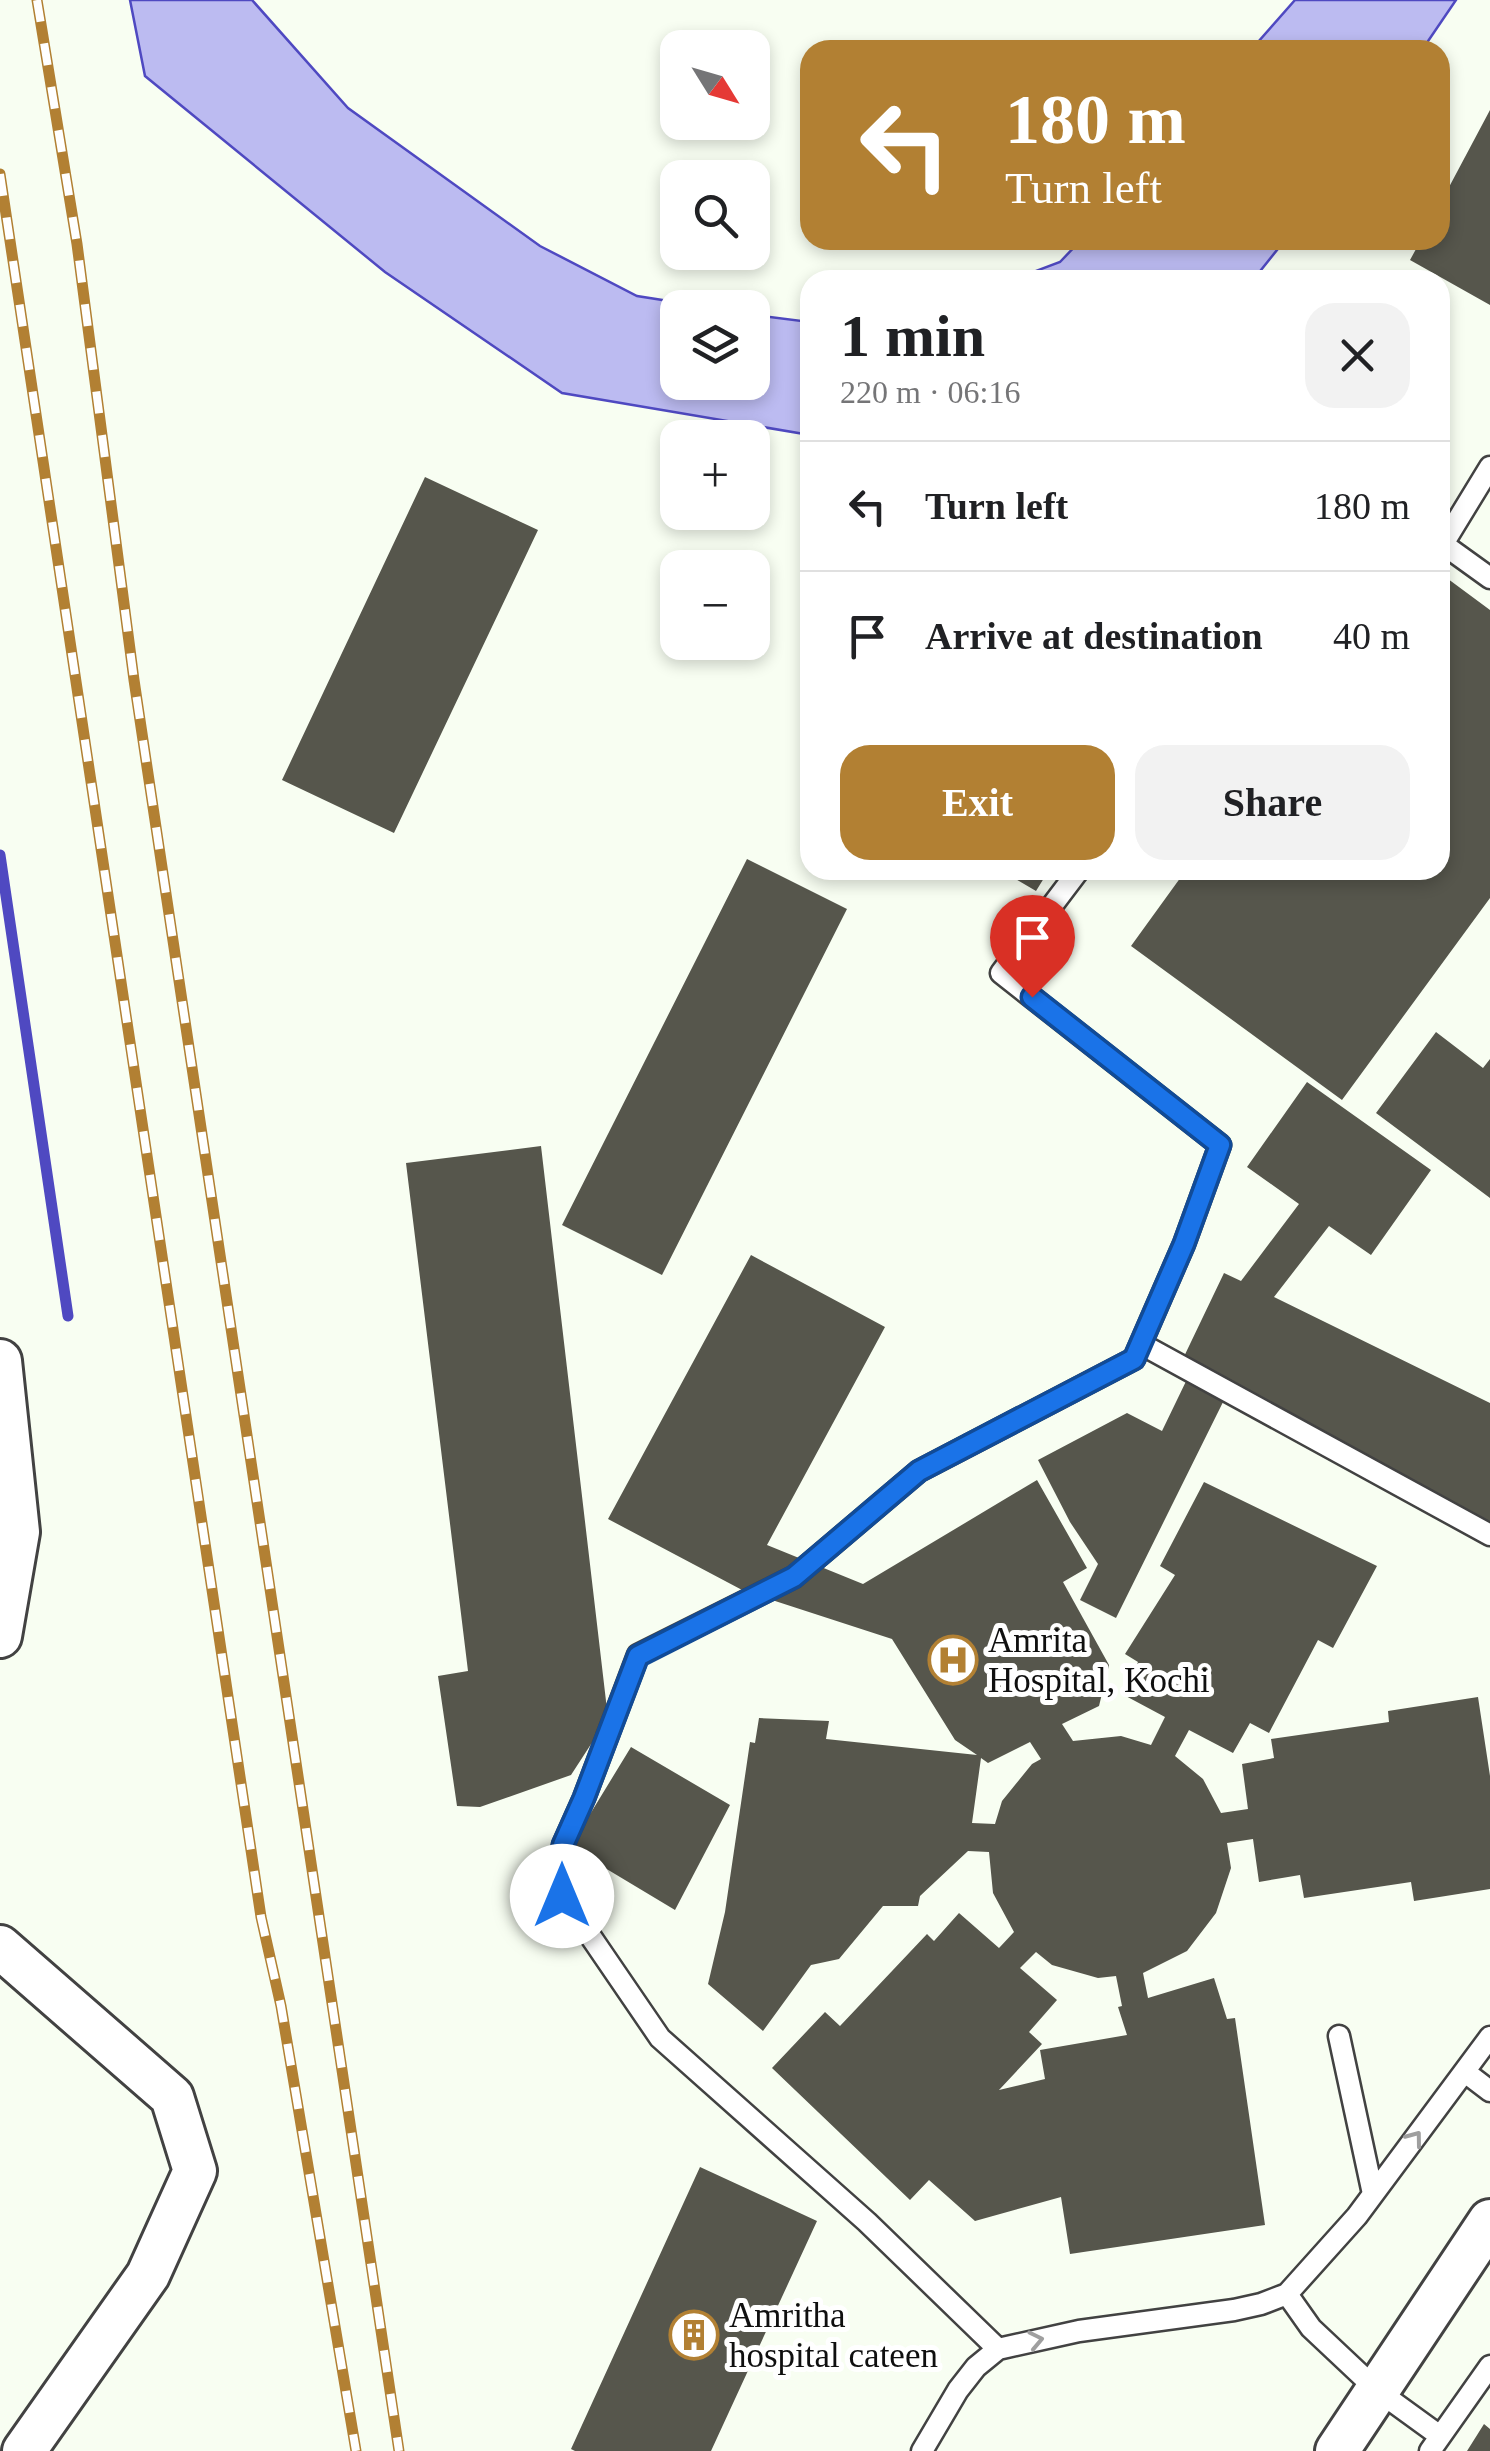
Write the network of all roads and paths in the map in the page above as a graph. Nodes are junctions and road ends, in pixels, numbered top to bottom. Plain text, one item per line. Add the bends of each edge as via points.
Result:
1 (1490, 467) edge
2 (1450, 529) edge
3 (1450, 549) edge
4 (1490, 578) edge
5 (1072, 880) edge
6 (1141, 1344) junction
7 (0, 1362) edge
8 (1490, 1535) edge
9 (0, 1636) edge
10 (0, 1947) edge
11 (1339, 2036) dead end
12 (1490, 2037) edge
13 (1465, 2072) junction
14 (1490, 2092) edge
15 (1373, 2194) junction
16 (1490, 2221) edge
17 (1287, 2294) junction
18 (998, 2349) junction
19 (1490, 2366) edge
20 (1378, 2390) junction
21 (1435, 2443) edge
22 (24, 2451) edge
23 (922, 2451) edge
24 (1338, 2451) edge

1 - 2 lane
3 - 4 lane
5 - 6 lane via 1001,972 1220,1145
6 - 8 lane
6 - 18 lane via 1134,1359 919,1471 794,1577 638,1656 563,1845 562,1896 660,2038
7 - 9 street via 18,1532
10 - 22 street via 172,2097 194,2171 148,2276
11 - 15 lane
12 - 13 lane
13 - 14 lane
15 -> 13 lane
15 - 17 lane
16 - 20 street
18 -> 17 lane via 1079,2330 1234,2310
17 - 20 lane via 1311,2328
18 - 23 lane via 958,2390
19 - 21 lane
20 - 21 lane
20 - 24 street

